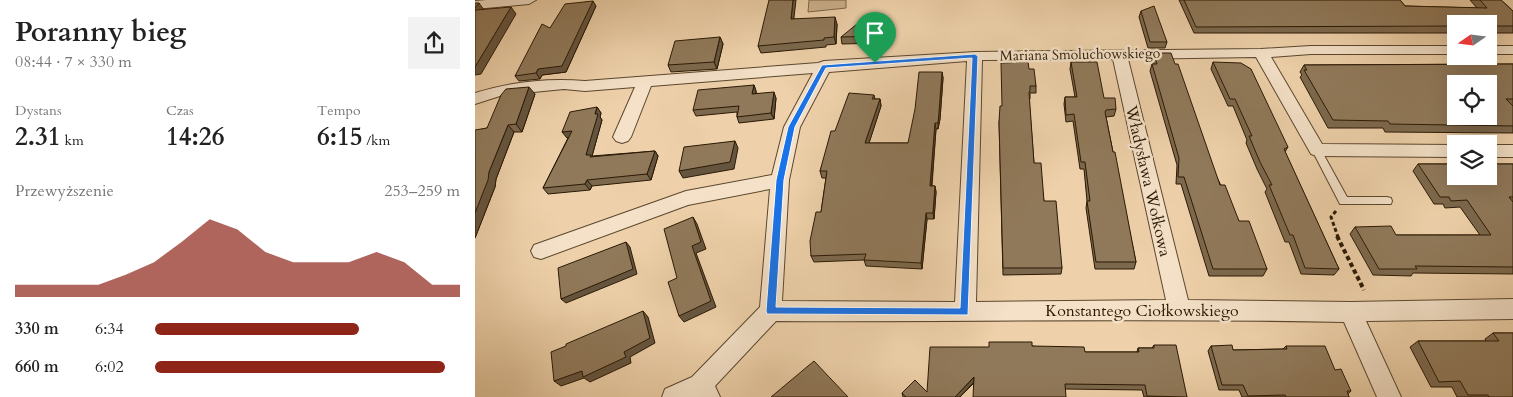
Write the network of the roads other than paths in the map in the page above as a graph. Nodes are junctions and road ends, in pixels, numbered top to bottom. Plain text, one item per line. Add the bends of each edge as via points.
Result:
1 (529, 0) edge
2 (511, 1) edge
3 (475, 5) edge
4 (1447, 50) edge
5 (1497, 50) edge
6 (1513, 50) edge
7 (1119, 53) junction
8 (1261, 53) junction
9 (975, 56) junction
10 (824, 66) junction
11 (645, 81) junction
12 (475, 99) edge
13 (622, 137) dead end
14 (1317, 150) junction
15 (1447, 151) edge
16 (1497, 151) edge
17 (1513, 151) edge
18 (780, 180) junction
19 (1387, 201) dead end
20 (541, 251) dead end
21 (1179, 309) junction
22 (1513, 309) edge
23 (771, 311) junction
24 (965, 312) junction
25 (1351, 312) junction
26 (704, 391) edge
27 (674, 397) edge
28 (1389, 397) edge

1 - 2 street
2 - 3 street
4 - 8 street, Mariana Smoluchowskiego
5 - 6 street
7 - 8 street, Mariana Smoluchowskiego
7 - 9 street, Mariana Smoluchowskiego
7 - 21 street, Władysława Wołkowa
8 - 14 street
9 - 10 street, Mariana Smoluchowskiego
9 - 24 street
10 - 11 street, Mariana Smoluchowskiego
10 - 18 street via 792,127
11 - 12 street, Mariana Smoluchowskiego via 501,90
11 - 13 street
14 - 15 street
14 - 19 lane via 1344,201
16 - 17 street
18 - 20 street via 686,198
18 - 23 street
21 - 24 street, Konstantego Ciołkowskiego
21 - 25 street, Konstantego Ciołkowskiego
22 - 25 street, Konstantego Ciołkowskiego
23 - 24 street, Konstantego Ciołkowskiego
23 - 26 street
25 - 28 street
26 - 27 street

